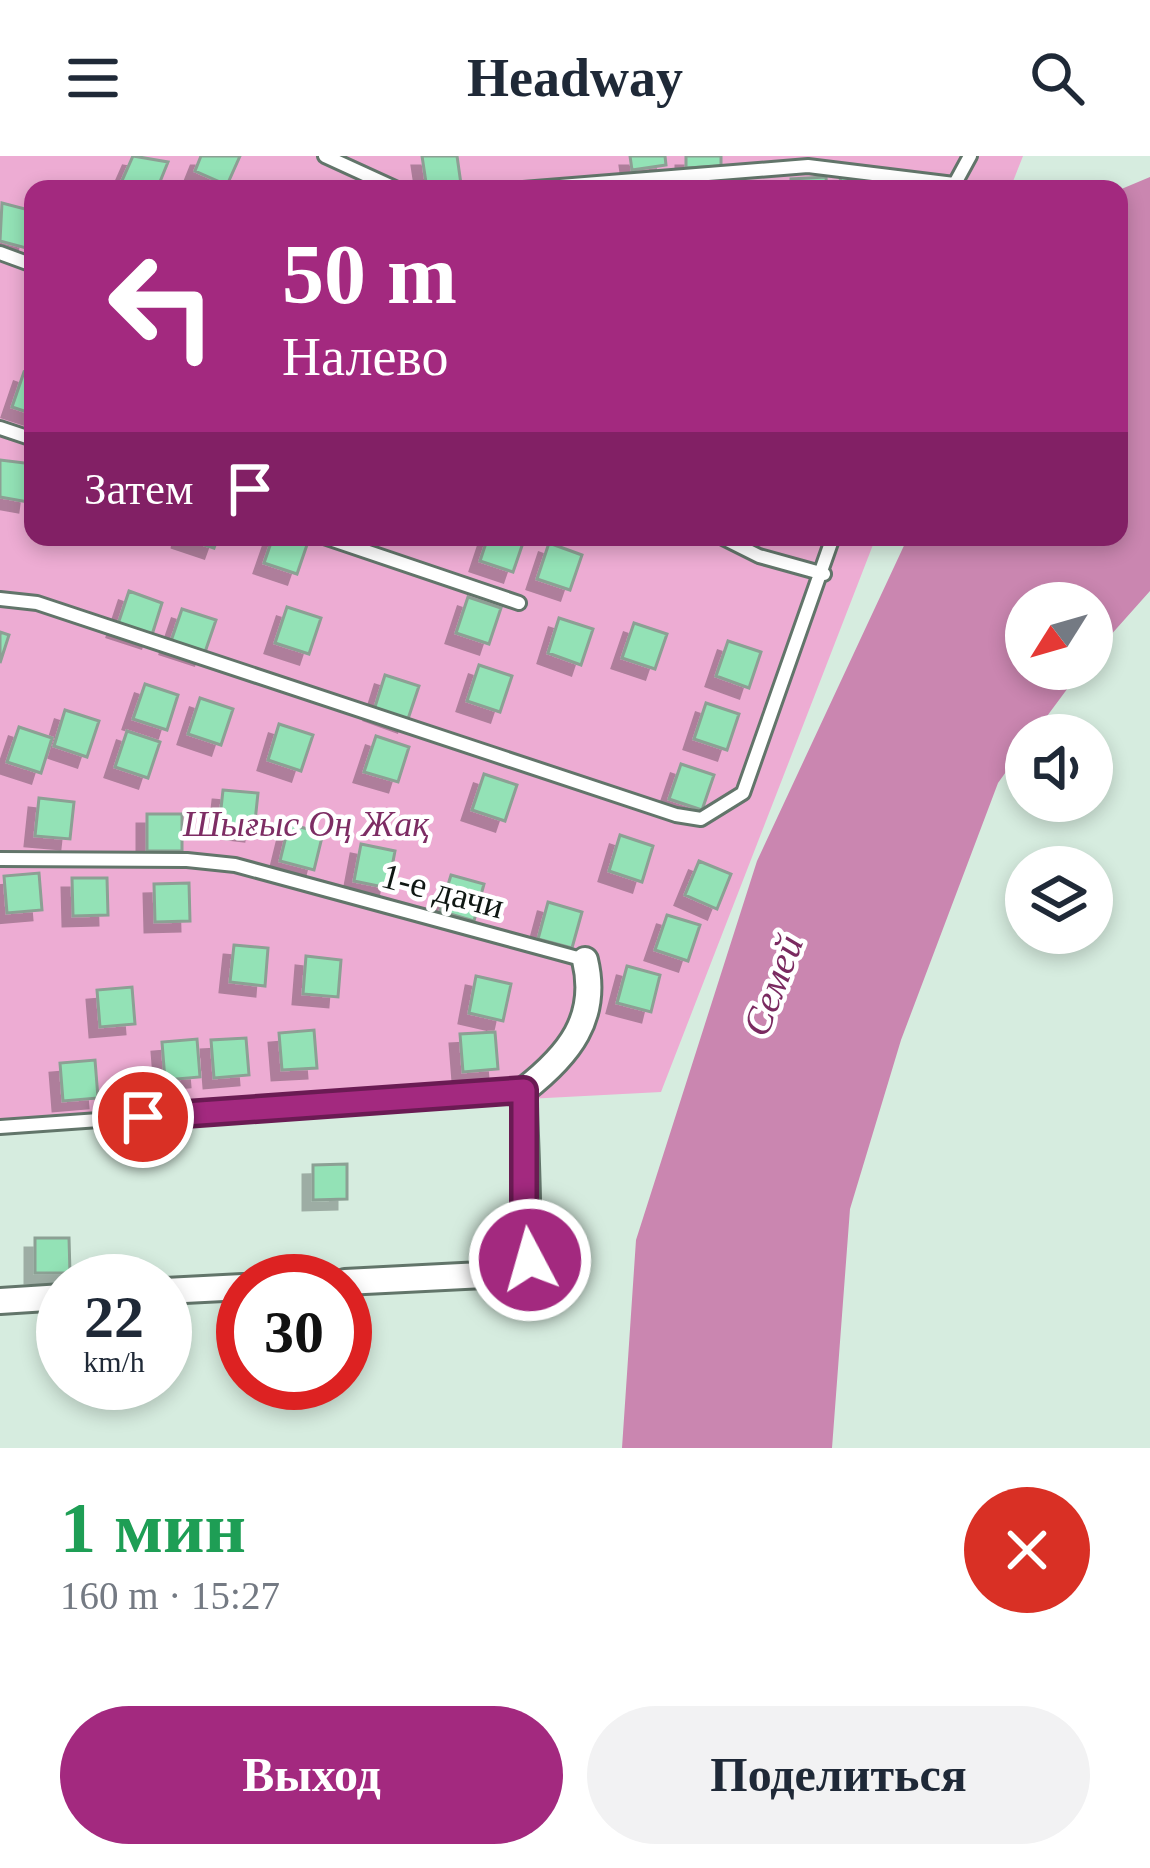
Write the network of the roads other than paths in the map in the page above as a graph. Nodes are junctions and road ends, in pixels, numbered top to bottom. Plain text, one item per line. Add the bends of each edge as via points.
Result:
1 (325, 156) edge
2 (377, 180) edge
3 (635, 180) edge
4 (905, 180) edge
5 (351, 546) edge
6 (739, 546) edge
7 (831, 546) edge
8 (824, 574) junction
9 (0, 599) edge
10 (519, 603) dead end
11 (0, 859) edge
12 (585, 960) joint
13 (524, 1090) junction
14 (0, 1127) edge
15 (372, 1281) edge
16 (36, 1299) edge
17 (0, 1301) edge

1 - 2 lane
3 - 4 lane via 808,166
5 - 10 lane
6 - 8 lane
7 - 8 lane
8 - 9 lane via 743,793 701,819 38,603
11 - 12 lane, 1-е дачи via 235,865
12 - 13 street via 590,1012
13 - 14 lane
13 - 15 street via 530,1260 522,1273
16 - 17 street

